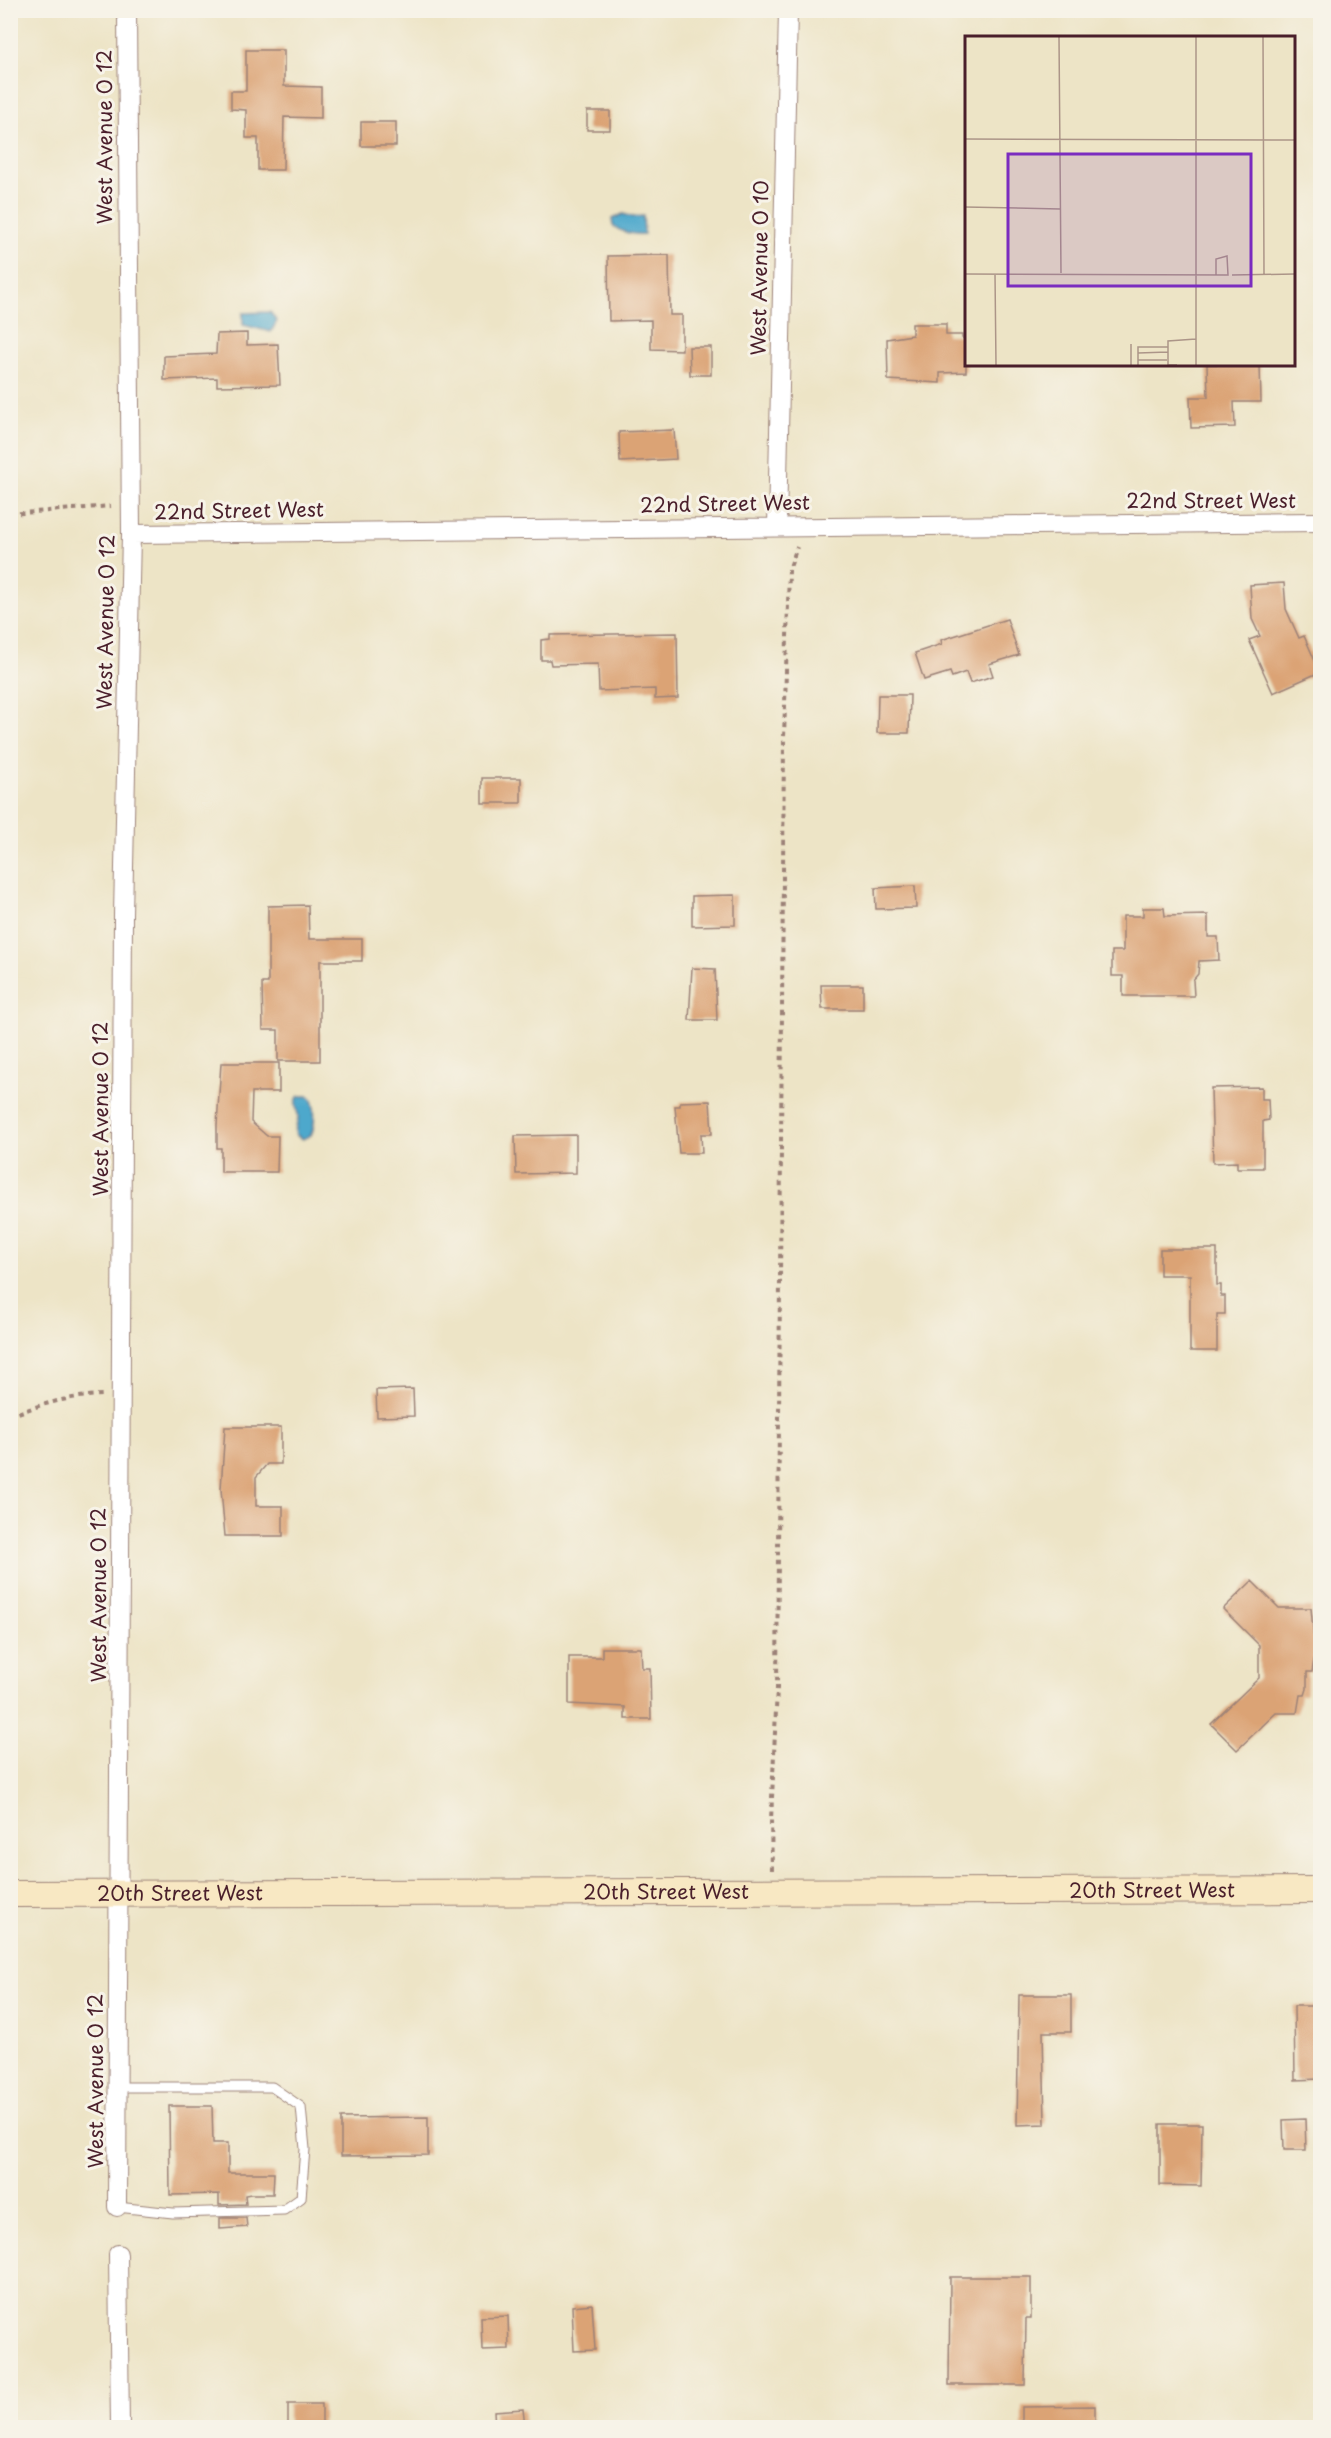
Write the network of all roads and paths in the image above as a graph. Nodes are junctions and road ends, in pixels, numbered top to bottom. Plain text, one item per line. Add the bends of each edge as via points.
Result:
1 (127, 10) edge
2 (788, 10) edge
3 (128, 506) junction
4 (10, 514) edge
5 (1320, 522) edge
6 (777, 526) junction
7 (804, 526) junction
8 (131, 534) junction
9 (123, 1394) junction
10 (10, 1416) edge
11 (1320, 1890) edge
12 (774, 1891) junction
13 (10, 1894) edge
14 (119, 1894) junction
15 (119, 2087) junction
16 (117, 2207) joint
17 (118, 2254) dead end
18 (120, 2427) edge

1 - 3 street, West Avenue O 12
2 - 6 street, West Avenue O 10
3 - 4 path
3 - 8 street, West Avenue O 12
5 - 7 street, 22nd Street West
6 - 7 street, 22nd Street West
6 - 8 street, 22nd Street West
7 - 12 path via 789,570 784,738 777,1688 771,1820
8 - 9 street, West Avenue O 12 via 123,915
9 - 10 path via 77,1396
9 - 14 street, West Avenue O 12
11 - 12 main road, 20th Street West
12 - 14 main road, 20th Street West
13 - 14 main road, 20th Street West
14 - 15 street, West Avenue O 12
15 - 16 street, West Avenue O 12
15 - 16 lane via 272,2087 302,2107 305,2149 301,2198 284,2210 172,2213
17 - 18 street

